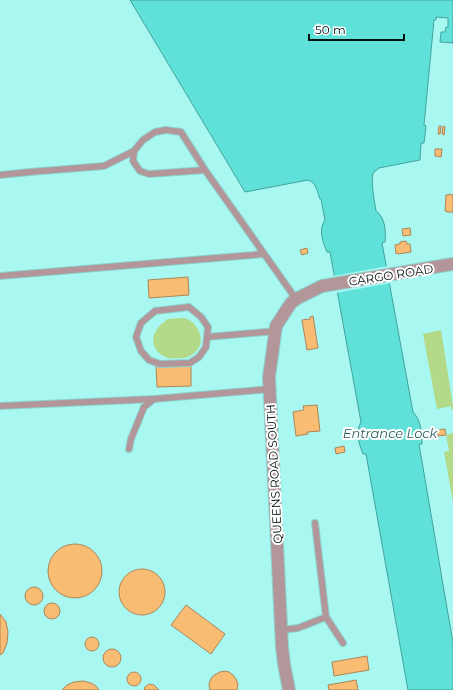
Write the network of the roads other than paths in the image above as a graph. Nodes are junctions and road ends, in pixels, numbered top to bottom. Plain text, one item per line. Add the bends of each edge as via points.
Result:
1 (134, 151) junction
2 (206, 170) junction
3 (0, 175) edge
4 (264, 254) junction
5 (452, 264) edge
6 (0, 276) edge
7 (328, 285) joint
8 (296, 299) junction
9 (276, 331) junction
10 (207, 336) junction
11 (270, 389) junction
12 (154, 399) junction
13 (0, 406) edge
14 (129, 449) dead end
15 (315, 523) dead end
16 (326, 617) junction
17 (282, 630) junction
18 (343, 643) dead end
19 (289, 690) edge

1 - 2 lane via 134,161 140,171 149,174
1 - 2 lane via 143,140 156,132 181,132
1 - 3 lane via 104,166
2 - 4 lane
4 - 6 lane
4 - 8 lane
5 - 7 street, CARGO ROAD
7 - 8 street, QUEENS ROAD SOUTH
8 - 9 street, QUEENS ROAD SOUTH via 276,326
9 - 10 lane
9 - 11 street, QUEENS ROAD SOUTH via 269,378
10 - 10 lane via 206,347 199,357 190,363 160,364 149,360 141,351 136,337 141,323 156,311 189,307 208,327
11 - 12 lane
11 - 17 street, QUEENS ROAD SOUTH
12 - 13 lane
12 - 14 lane via 144,407
15 - 16 lane
16 - 17 lane via 298,628
16 - 18 lane
17 - 19 street, QUEENS ROAD SOUTH

